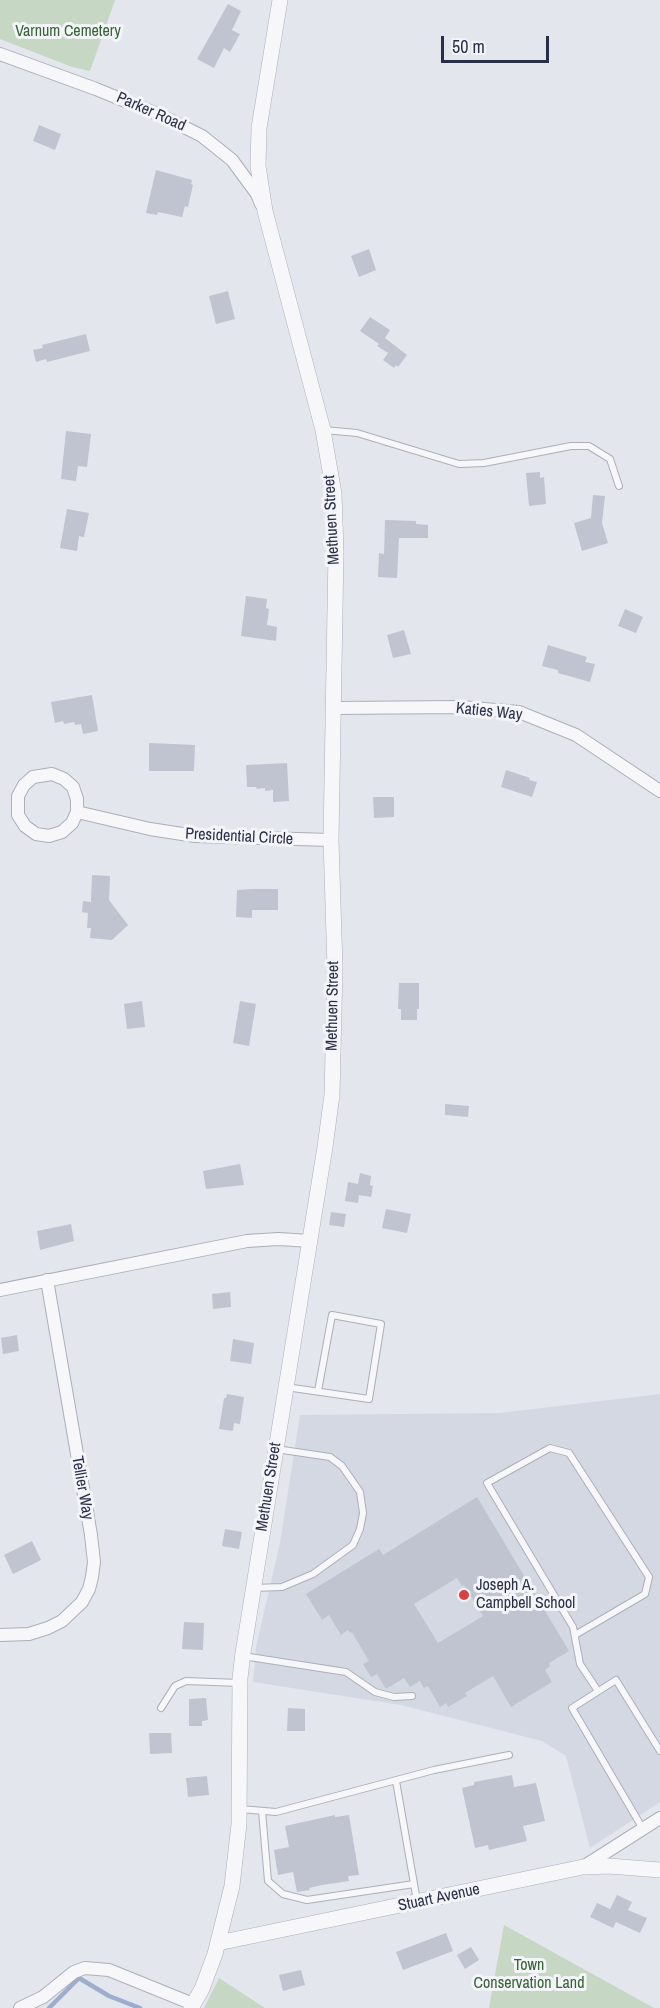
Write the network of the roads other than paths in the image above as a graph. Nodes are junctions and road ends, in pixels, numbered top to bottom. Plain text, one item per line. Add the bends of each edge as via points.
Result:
1 (280, 0) edge
2 (0, 54) edge
3 (266, 216) junction
4 (323, 430) junction
5 (618, 486) dead end
6 (334, 708) junction
7 (660, 791) edge
8 (77, 812) junction
9 (331, 840) junction
10 (310, 1241) junction
11 (47, 1281) junction
12 (0, 1290) edge
13 (286, 1387) junction
14 (318, 1391) junction
15 (276, 1449) junction
16 (253, 1588) junction
17 (0, 1635) edge
18 (575, 1635) junction
19 (243, 1656) junction
20 (240, 1683) junction
21 (598, 1692) junction
22 (412, 1696) dead end
23 (161, 1708) dead end
24 (660, 1751) edge
25 (509, 1755) dead end
26 (396, 1781) junction
27 (239, 1809) junction
28 (262, 1811) junction
29 (660, 1818) edge
30 (643, 1829) junction
31 (584, 1867) junction
32 (660, 1870) edge
33 (414, 1884) junction
34 (417, 1902) junction
35 (218, 1943) junction
36 (192, 2006) edge
37 (20, 2008) edge

1 - 3 street, Methuen Street via 256,151
2 - 3 street, Parker Road via 96,89 202,136 246,177
3 - 4 street, Methuen Street
4 - 5 lane via 357,433 459,464 589,446 610,459
4 - 6 street, Methuen Street via 334,494
6 - 7 street, Katies Way via 461,707 519,712 576,735
6 - 9 street, Methuen Street
8 - 8 street via 76,793 69,782 58,776 33,777 18,796 18,815 36,834 62,832 72,824
8 - 9 street, Presidential Circle via 195,836
9 - 10 street, Methuen Street via 335,968 332,1095
10 - 11 street via 247,1241
10 - 13 street, Methuen Street
11 - 12 street
11 - 17 street, Tellier Way via 94,1562 82,1602 62,1621 29,1634
13 - 14 lane
13 - 15 street, Methuen Street
14 - 14 lane via 369,1399 381,1323 332,1315
15 - 16 street, Methuen Street
15 - 16 lane via 330,1457 342,1466 360,1492 363,1513 354,1545 313,1574 282,1587
16 - 19 street, Methuen Street
18 - 18 lane via 488,1483 550,1448 570,1454 649,1577 645,1594
18 - 21 lane via 580,1664
19 - 20 street, Methuen Street
19 - 22 lane via 346,1672 375,1692
20 - 23 lane via 186,1681 175,1686
20 - 27 street, Methuen Street
21 - 24 lane via 616,1680
21 - 30 lane via 572,1708
25 - 26 lane
26 - 28 lane via 276,1812
26 - 33 lane
27 - 28 lane
27 - 35 street, Methuen Street via 232,1886
28 - 33 lane via 268,1881 283,1894 307,1900
29 - 30 street
30 - 31 street
31 - 32 street, Stuart Avenue
31 - 34 street, Stuart Avenue
33 - 34 lane
34 - 35 street, Stuart Avenue
35 - 36 street, Methuen Street
36 - 37 street via 109,1970 85,1968

